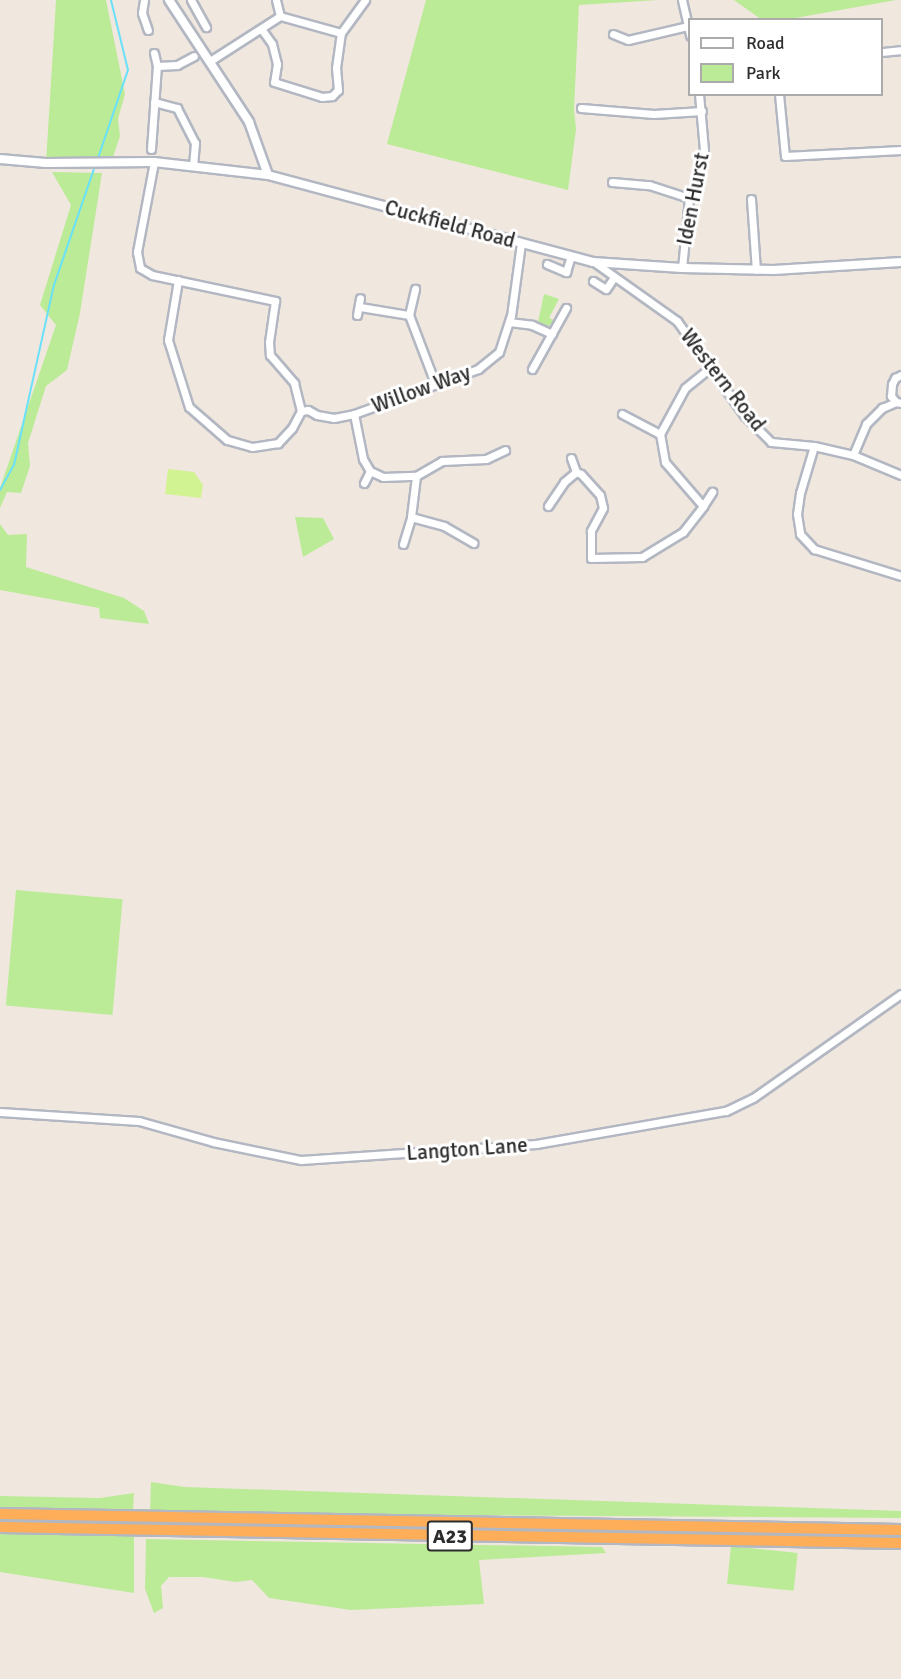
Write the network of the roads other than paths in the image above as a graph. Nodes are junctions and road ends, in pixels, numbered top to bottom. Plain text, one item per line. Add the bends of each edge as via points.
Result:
1 (144, 0) edge
2 (169, 0) edge
3 (191, 0) edge
4 (276, 0) edge
5 (365, 0) edge
6 (682, 0) edge
7 (280, 16) junction
8 (688, 26) joint
9 (206, 27) dead end
10 (148, 30) dead end
11 (262, 30) junction
12 (341, 33) junction
13 (613, 34) dead end
14 (901, 50) edge
15 (883, 51) edge
16 (154, 53) dead end
17 (194, 56) dead end
18 (210, 62) junction
19 (157, 66) junction
20 (699, 96) edge
21 (779, 96) edge
22 (154, 102) junction
23 (581, 108) dead end
24 (702, 111) junction
25 (151, 149) dead end
26 (901, 150) edge
27 (0, 159) edge
28 (154, 162) junction
29 (193, 165) junction
30 (268, 175) junction
31 (612, 183) dead end
32 (689, 198) junction
33 (751, 199) dead end
34 (521, 243) junction
35 (571, 256) junction
36 (593, 262) junction
37 (901, 262) edge
38 (548, 264) dead end
39 (682, 268) junction
40 (756, 270) junction
41 (614, 277) junction
42 (178, 280) junction
43 (593, 281) dead end
44 (415, 289) dead end
45 (360, 298) dead end
46 (566, 308) dead end
47 (409, 315) junction
48 (509, 322) junction
49 (552, 334) junction
50 (711, 367) junction
51 (532, 369) dead end
52 (901, 375) edge
53 (435, 383) junction
54 (899, 403) edge
55 (300, 411) junction
56 (354, 414) junction
57 (622, 414) dead end
58 (660, 434) junction
59 (814, 446) junction
60 (505, 450) dead end
61 (853, 455) junction
62 (572, 458) dead end
63 (370, 471) junction
64 (576, 472) junction
65 (901, 475) edge
66 (416, 476) junction
67 (364, 483) dead end
68 (712, 492) dead end
69 (552, 505) dead end
70 (703, 506) junction
71 (411, 517) junction
72 (473, 543) dead end
73 (404, 544) dead end
74 (901, 576) edge
75 (901, 994) edge
76 (0, 1112) edge
77 (0, 1514) edge
78 (0, 1527) edge
79 (901, 1530) edge
80 (901, 1543) edge

1 - 10 street
2 - 18 street
3 - 9 street
4 - 7 street
5 - 12 street
6 - 8 street
7 - 11 street
7 - 12 street
8 - 13 street via 628,40
11 - 12 street via 272,44 277,63 274,82 322,97 332,96 338,90 336,68
11 - 18 street
14 - 15 street
16 - 19 street
17 - 19 street via 177,65
18 - 30 street via 249,122
19 - 22 street
20 - 24 street, Iden Hurst
21 - 26 street via 785,156
22 - 25 street
22 - 29 street via 177,108 195,142
23 - 24 street via 654,114
24 - 32 street, Iden Hurst via 704,150
27 - 28 street, Cuckfield Road via 46,164
28 - 29 street, Cuckfield Road
28 - 42 street via 137,252 140,268 152,275
29 - 30 street, Cuckfield Road
30 - 34 street, Cuckfield Road
31 - 32 street via 649,185
32 - 39 street, Iden Hurst
33 - 40 street
34 - 35 street, Cuckfield Road
34 - 48 street, Willow Way
35 - 36 street, Cuckfield Road
35 - 38 street via 566,272
36 - 39 street, Cuckfield Road
36 - 41 street, Western Road
37 - 40 street, Cuckfield Road
39 - 40 street, Cuckfield Road
41 - 43 street via 606,289
41 - 50 street, Western Road via 677,321
42 - 55 street via 275,301 270,355 294,383
42 - 55 street via 168,340 189,407 227,440 252,447 279,443
44 - 47 street
45 - 47 street via 358,311
46 - 49 street
47 - 53 street
48 - 49 street via 532,325
48 - 53 street, Willow Way via 498,352 478,369
49 - 51 street
50 - 58 street via 685,388
50 - 59 street, Western Road via 744,415 771,442
52 - 54 street via 892,384 891,396
53 - 56 street, Willow Way
54 - 61 street via 882,408 866,424
55 - 56 street, Willow Way via 334,418
56 - 63 street via 363,459
57 - 58 street
58 - 70 street via 665,462
59 - 61 street, Western Road
59 - 74 street via 800,493 800,534 814,549
60 - 66 street via 486,459 442,461
61 - 65 street, Western Road
62 - 64 street
63 - 66 street via 383,477
63 - 67 street
64 - 69 street via 567,478
64 - 70 street via 602,500 587,558 650,554 683,532
66 - 71 street
68 - 70 street
71 - 72 street via 444,526
71 - 73 street
75 - 76 street, Langton Lane via 753,1098 726,1111 536,1144 301,1160 213,1142 139,1121
77 - 79 highway, A23
78 - 80 highway, A23

